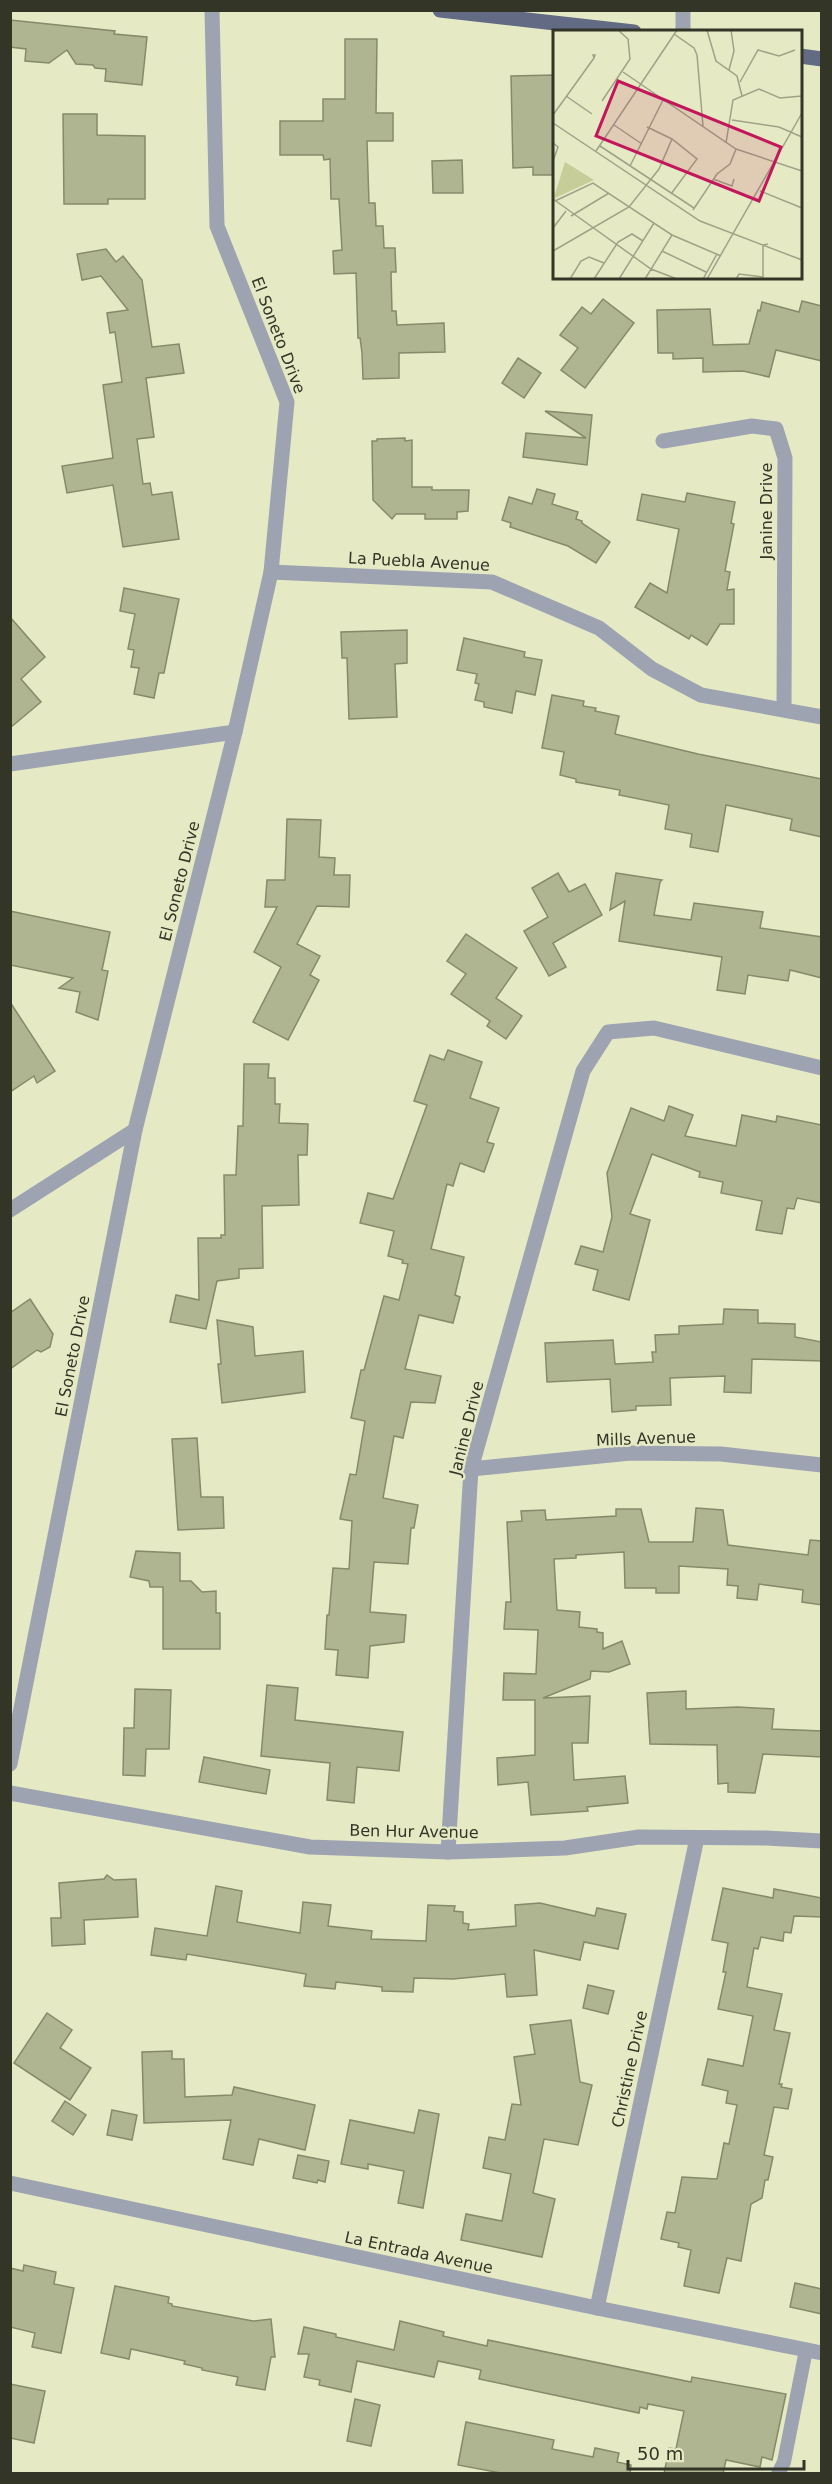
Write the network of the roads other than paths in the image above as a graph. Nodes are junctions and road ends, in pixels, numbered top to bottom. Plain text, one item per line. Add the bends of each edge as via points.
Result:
1 (212, 10) edge
2 (440, 10) edge
3 (683, 10) edge
4 (616, 30) edge
5 (683, 30) edge
6 (802, 56) edge
7 (822, 59) edge
8 (663, 441) dead end
9 (271, 572) junction
10 (784, 708) junction
11 (822, 717) edge
12 (236, 732) junction
13 (10, 764) edge
14 (822, 1068) edge
15 (135, 1130) junction
16 (10, 1210) edge
17 (822, 1465) edge
18 (471, 1469) junction
19 (10, 1764) edge
20 (10, 1793) edge
21 (697, 1838) junction
22 (822, 1841) edge
23 (448, 1852) junction
24 (10, 2183) edge
25 (597, 2308) junction
26 (806, 2350) junction
27 (822, 2353) edge
28 (778, 2474) edge

1 - 9 street, El Soneto Drive via 217,226 287,402
2 - 4 main road
3 - 5 street
6 - 7 main road
8 - 10 street, Janine Drive via 752,426 776,429 785,458
9 - 10 street, La Puebla Avenue via 492,582 599,628 652,669 701,695
9 - 12 street, El Soneto Drive
10 - 11 street, La Puebla Avenue
12 - 13 street
12 - 15 street, El Soneto Drive
14 - 18 street, Janine Drive via 654,1028 608,1032 583,1071
15 - 16 street
15 - 19 street, El Soneto Drive
17 - 18 street, Mills Avenue via 721,1454 631,1453
18 - 23 street, Janine Drive
20 - 23 street, Ben Hur Avenue via 310,1847
21 - 22 street, Ben Hur Avenue
21 - 23 street, Ben Hur Avenue via 639,1837 566,1848
21 - 25 street, Christine Drive
24 - 25 street, La Entrada Avenue
25 - 26 street, La Entrada Avenue
26 - 27 street, La Entrada Avenue
26 - 28 lane via 784,2462

